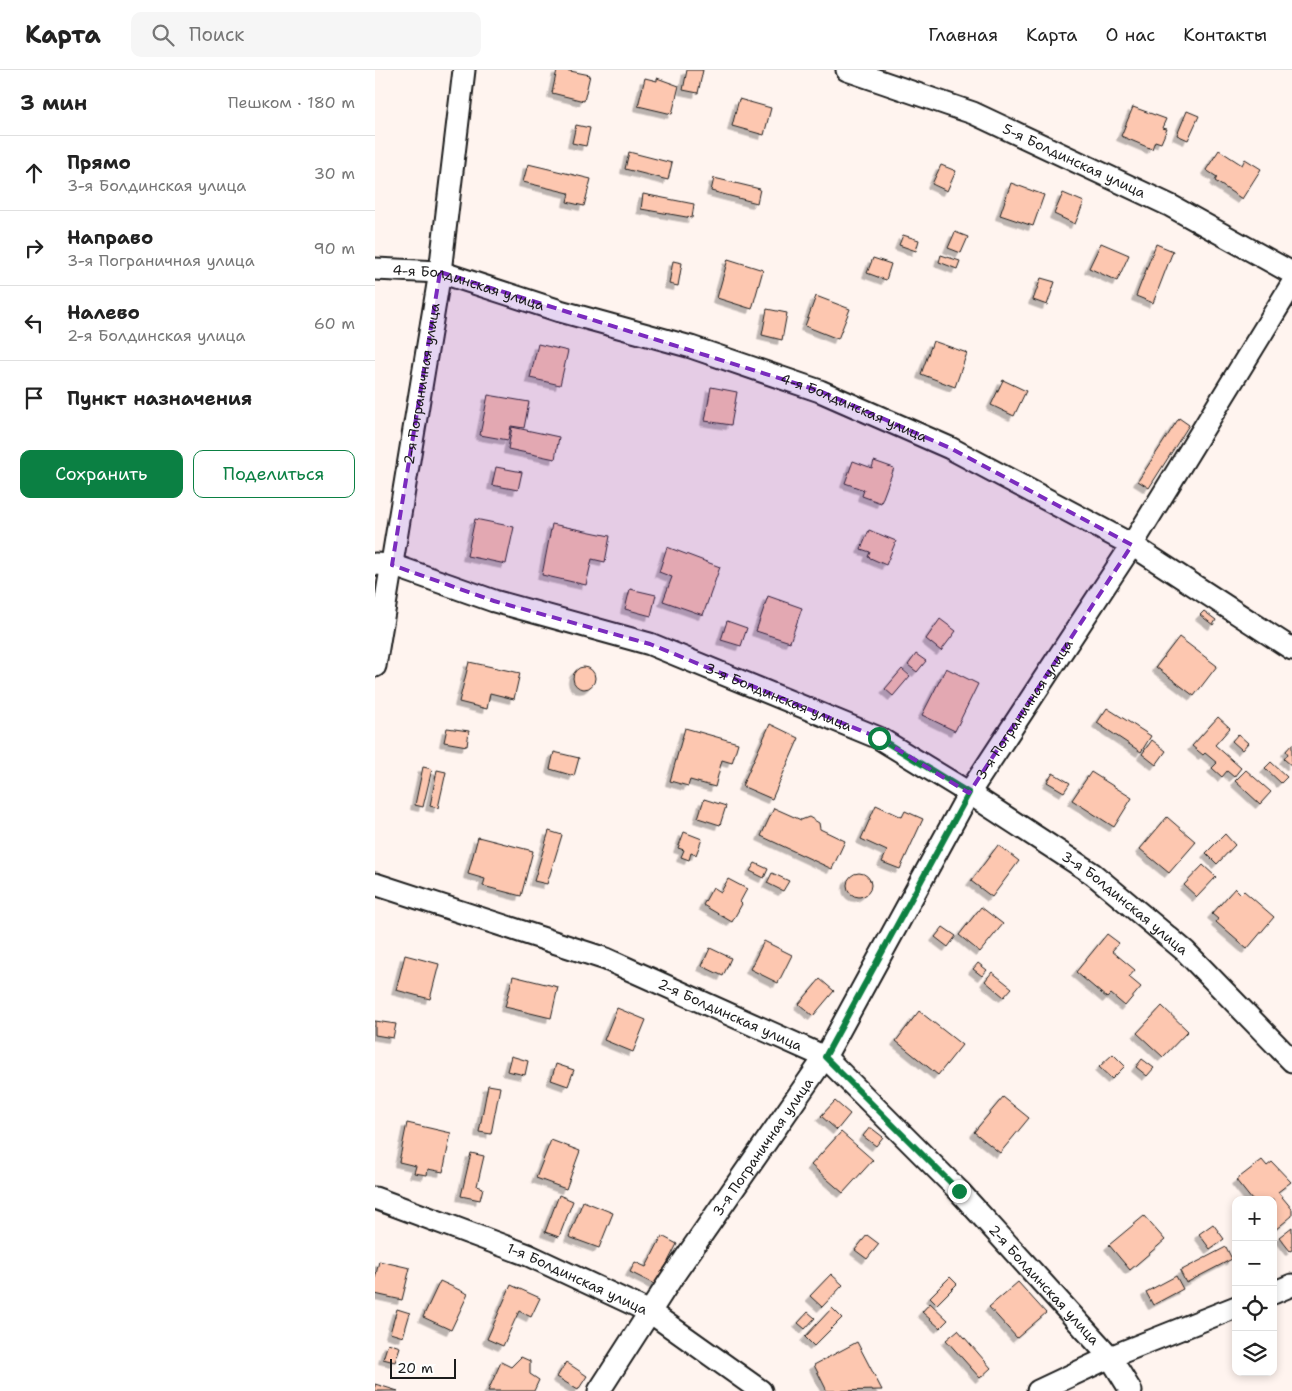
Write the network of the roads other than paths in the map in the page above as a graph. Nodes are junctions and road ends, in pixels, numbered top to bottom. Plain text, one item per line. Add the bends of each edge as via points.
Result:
1 (464, 70) edge
2 (847, 70) edge
3 (375, 269) edge
4 (440, 272) junction
5 (1292, 273) edge
6 (1292, 284) edge
7 (1132, 545) junction
8 (384, 565) edge
9 (1292, 650) edge
10 (375, 666) edge
11 (969, 793) junction
12 (375, 884) edge
13 (825, 1057) junction
14 (1292, 1061) edge
15 (375, 1198) edge
16 (1292, 1285) edge
17 (1277, 1291) edge
18 (1232, 1309) edge
19 (650, 1312) junction
20 (1110, 1357) junction
21 (599, 1391) edge
22 (761, 1391) edge
23 (1038, 1391) edge
24 (1131, 1391) edge

1 - 4 street, 2-я Пограничная улица
2 - 5 street, 5-я Болдинская улица via 973,113 1171,206
3 - 4 street, 4-я Болдинская улица
4 - 7 street, 4-я Болдинская улица via 560,311 691,347 820,391 950,448
4 - 8 street, 2-я Пограничная улица
6 - 7 street, 3-я Пограничная улица
7 - 9 street, 4-я Болдинская улица
7 - 11 street, 3-я Пограничная улица
8 - 10 street, 2-я Пограничная улица
8 - 11 street, 3-я Болдинская улица via 493,601 650,644 879,738
11 - 13 street, 3-я Пограничная улица
11 - 14 street, 3-я Болдинская улица via 1100,880 1185,951
12 - 13 street, 2-я Болдинская улица via 606,959
13 - 19 street, 3-я Пограничная улица
13 - 20 street, 2-я Болдинская улица via 959,1191
15 - 19 street, 1-я Болдинская улица via 528,1255
16 - 17 street
18 - 20 street
19 - 21 street, 3-я Пограничная улица
19 - 22 street, 1-я Болдинская улица
20 - 23 street
20 - 24 street, 2-я Болдинская улица

